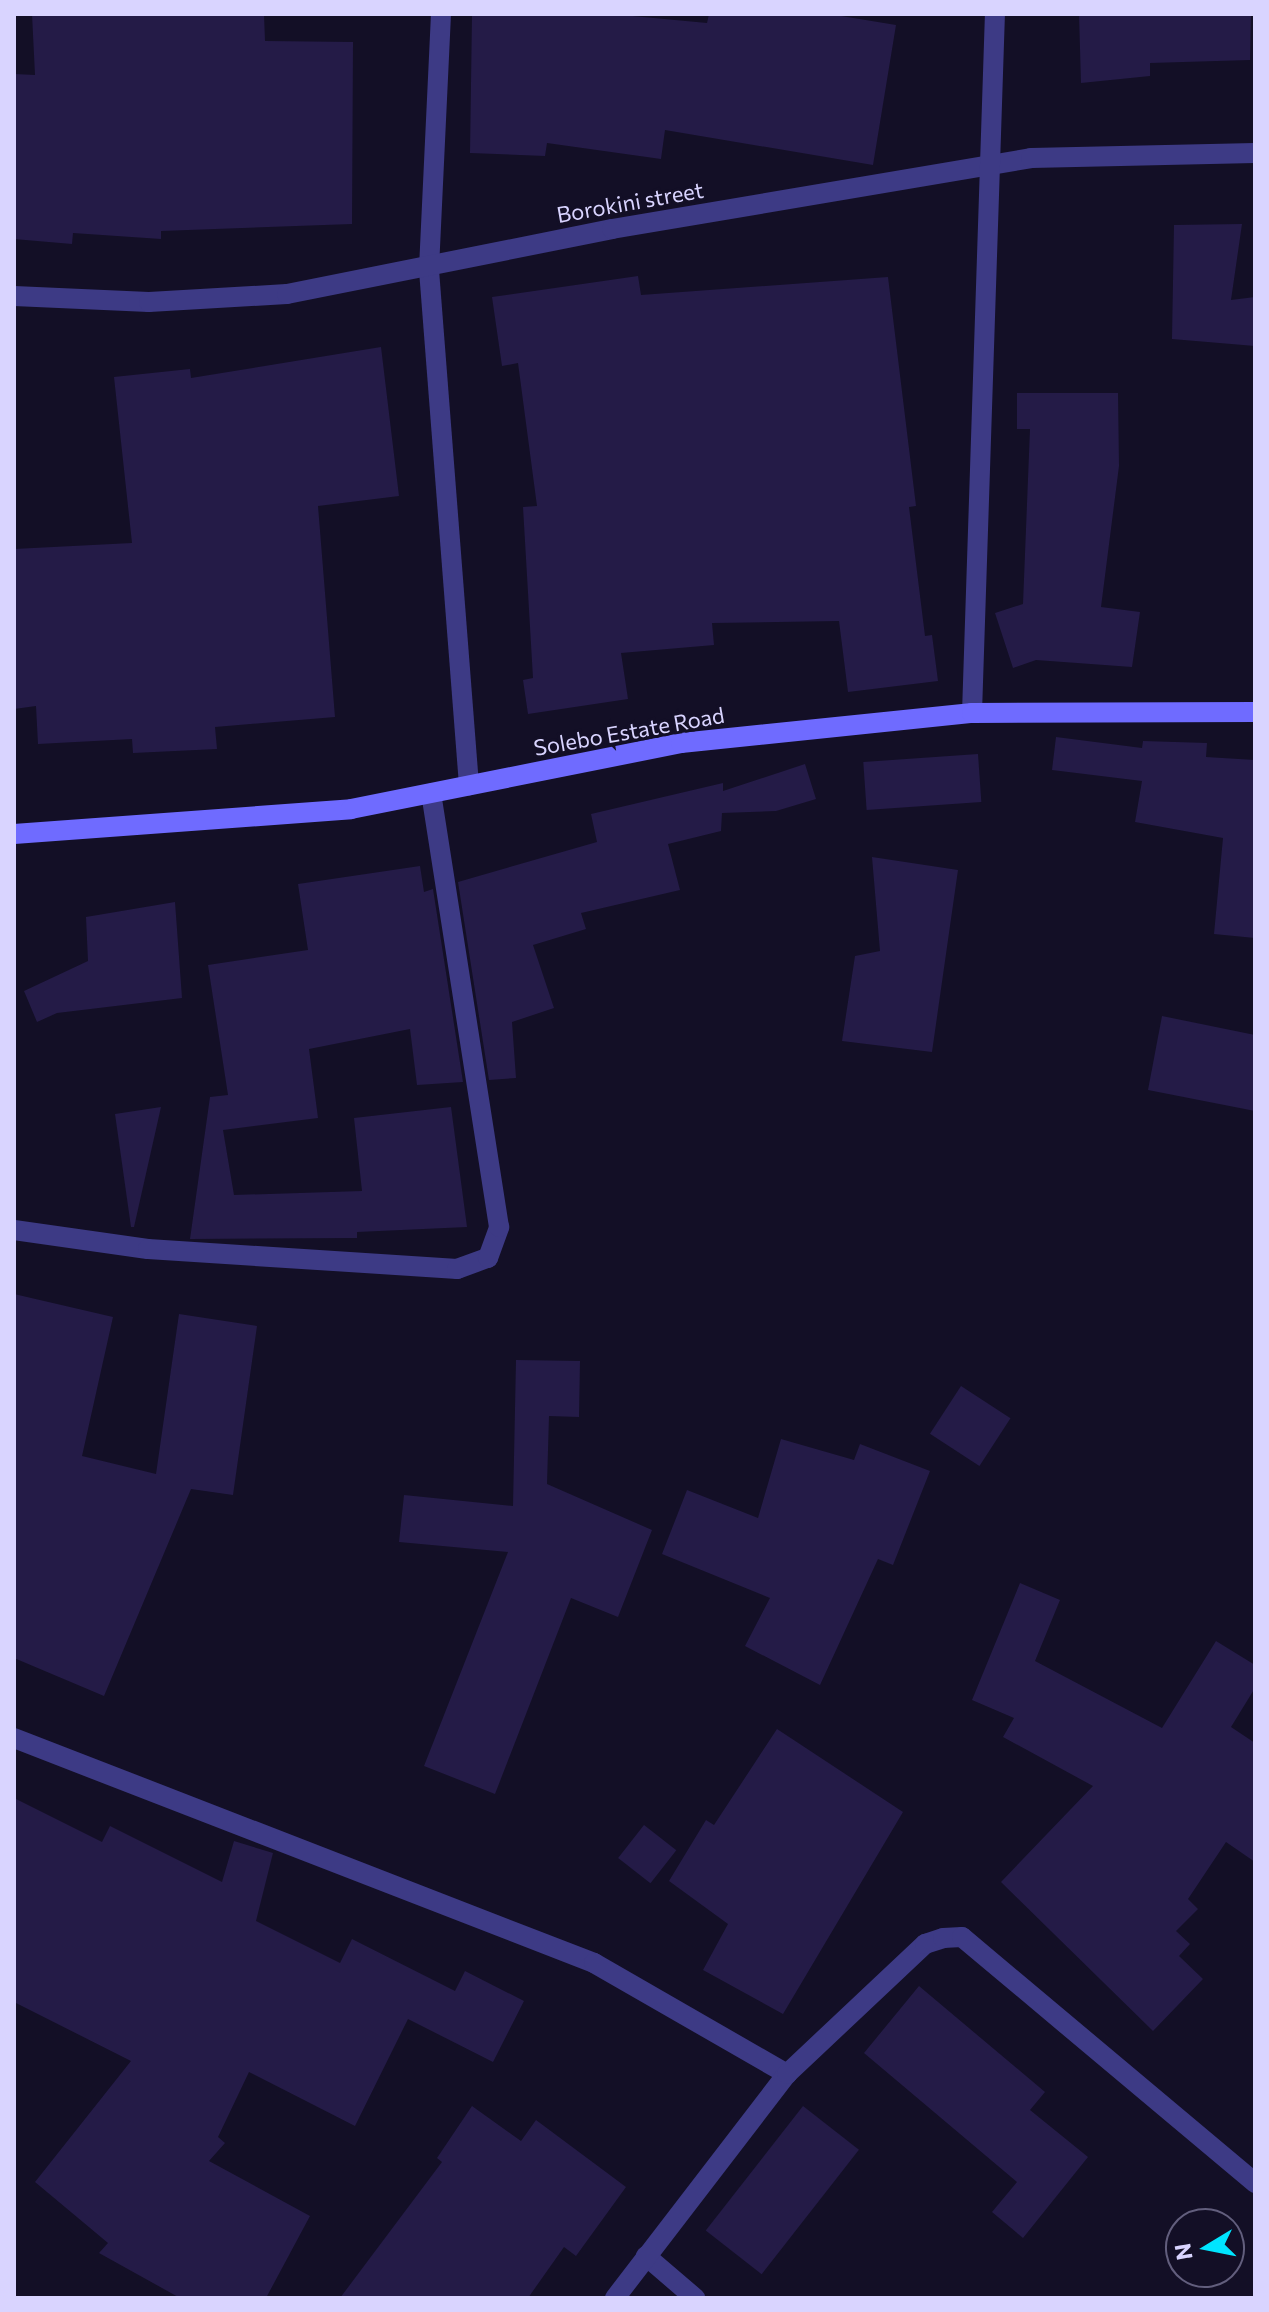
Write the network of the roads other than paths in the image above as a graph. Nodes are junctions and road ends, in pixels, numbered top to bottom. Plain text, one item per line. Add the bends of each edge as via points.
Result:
1 (441, 14) edge
2 (995, 14) edge
3 (1255, 153) edge
4 (988, 167) junction
5 (429, 270) junction
6 (14, 296) edge
7 (1249, 709) edge
8 (972, 713) junction
9 (469, 785) junction
10 (431, 793) junction
11 (14, 834) edge
12 (14, 1230) edge
13 (14, 1738) edge
14 (787, 2074) junction
15 (1255, 2183) edge
16 (646, 2256) junction
17 (615, 2298) edge
18 (695, 2298) edge

1 - 5 street
2 - 4 street
3 - 4 street, Borokini street via 1141,151
4 - 5 street, Borokini street via 499,250
4 - 8 street
5 - 6 street, Borokini street via 256,296 149,302
5 - 9 street
7 - 8 street, Solebo Estate Road
8 - 9 street, Solebo Estate Road via 681,743
9 - 10 street, Solebo Estate Road
10 - 11 street, Solebo Estate Road via 351,809
10 - 12 street via 499,1227 488,1258 457,1269 148,1249
13 - 14 street via 594,1963
14 - 15 street via 925,1944 962,1937
14 - 16 street
16 - 17 street
16 - 18 street

